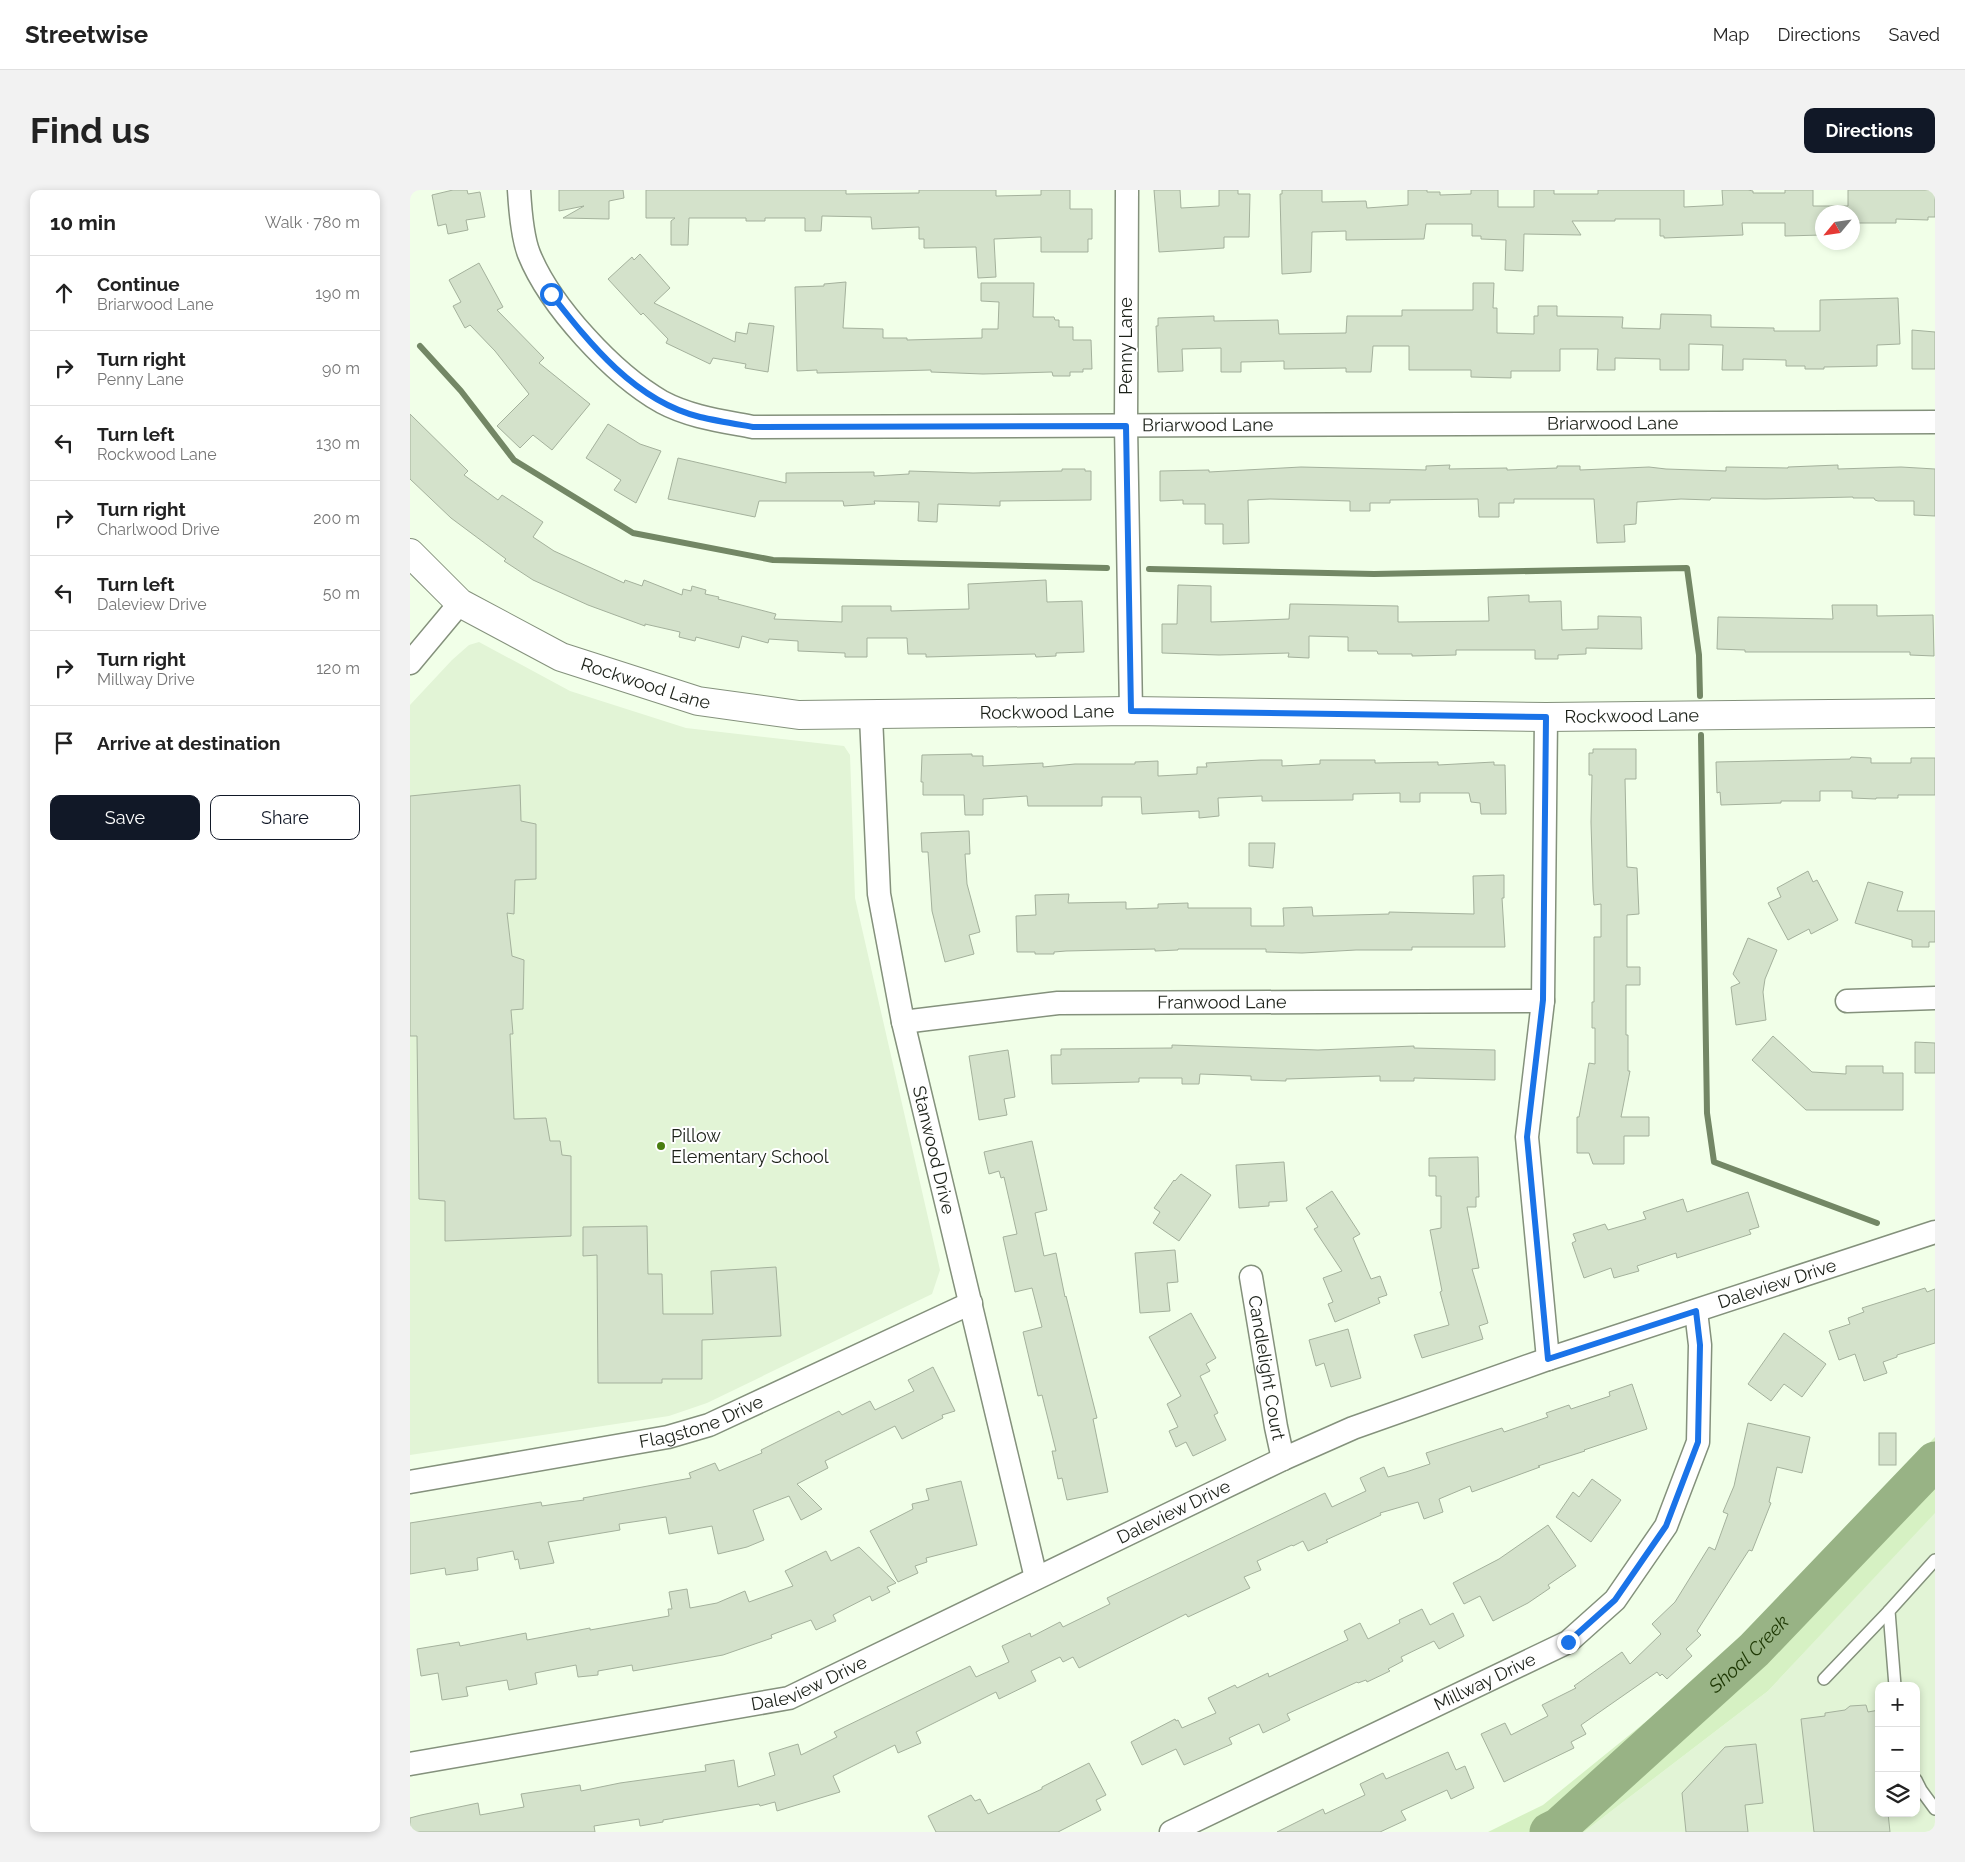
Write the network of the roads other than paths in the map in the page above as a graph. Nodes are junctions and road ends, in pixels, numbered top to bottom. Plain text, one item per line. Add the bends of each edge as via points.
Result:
1 (519, 190) edge
2 (1127, 190) edge
3 (1935, 422) edge
4 (1126, 426) junction
5 (410, 553) edge
6 (460, 603) junction
7 (410, 663) edge
8 (1131, 711) junction
9 (1935, 713) edge
10 (871, 716) junction
11 (1546, 717) junction
12 (1935, 998) edge
13 (1543, 1000) junction
14 (1847, 1001) dead end
15 (903, 1022) junction
16 (1935, 1232) edge
17 (1251, 1277) dead end
18 (972, 1303) junction
19 (1696, 1311) junction
20 (1548, 1359) junction
21 (1283, 1459) junction
22 (410, 1482) edge
23 (1935, 1560) edge
24 (1036, 1578) junction
25 (1890, 1611) junction
26 (1824, 1679) dead end
27 (1895, 1682) edge
28 (410, 1764) edge
29 (1920, 1785) edge
30 (1934, 1803) edge
31 (1171, 1832) edge

1 - 4 street, Briarwood Lane via 528,253 551,294 586,338 629,380 663,402 698,417 753,427
2 - 4 street, Penny Lane
3 - 4 street, Briarwood Lane
4 - 8 street, Penny Lane
5 - 6 street, Rockwood Lane
6 - 7 street
6 - 10 street, Rockwood Lane via 561,657 698,701 799,715
8 - 10 street, Rockwood Lane
8 - 11 street, Rockwood Lane
9 - 11 street, Rockwood Lane
10 - 15 street, Stanwood Drive via 879,894
11 - 13 street
12 - 14 street
13 - 15 street, Franwood Lane via 1058,1003
13 - 20 street via 1527,1137
15 - 18 street, Stanwood Drive
16 - 19 street, Daleview Drive
17 - 21 street, Candlelight Court
18 - 22 street, Flagstone Drive via 709,1425 668,1437
18 - 24 street, Stanwood Drive
19 - 20 street, Daleview Drive
19 - 31 street, Millway Drive via 1700,1345 1698,1442 1666,1526 1615,1600 1568,1642
20 - 21 street, Daleview Drive via 1353,1428
21 - 24 street, Daleview Drive
23 - 25 lane
24 - 28 street, Daleview Drive via 789,1698
25 - 26 lane
25 - 27 lane
29 - 30 lane

